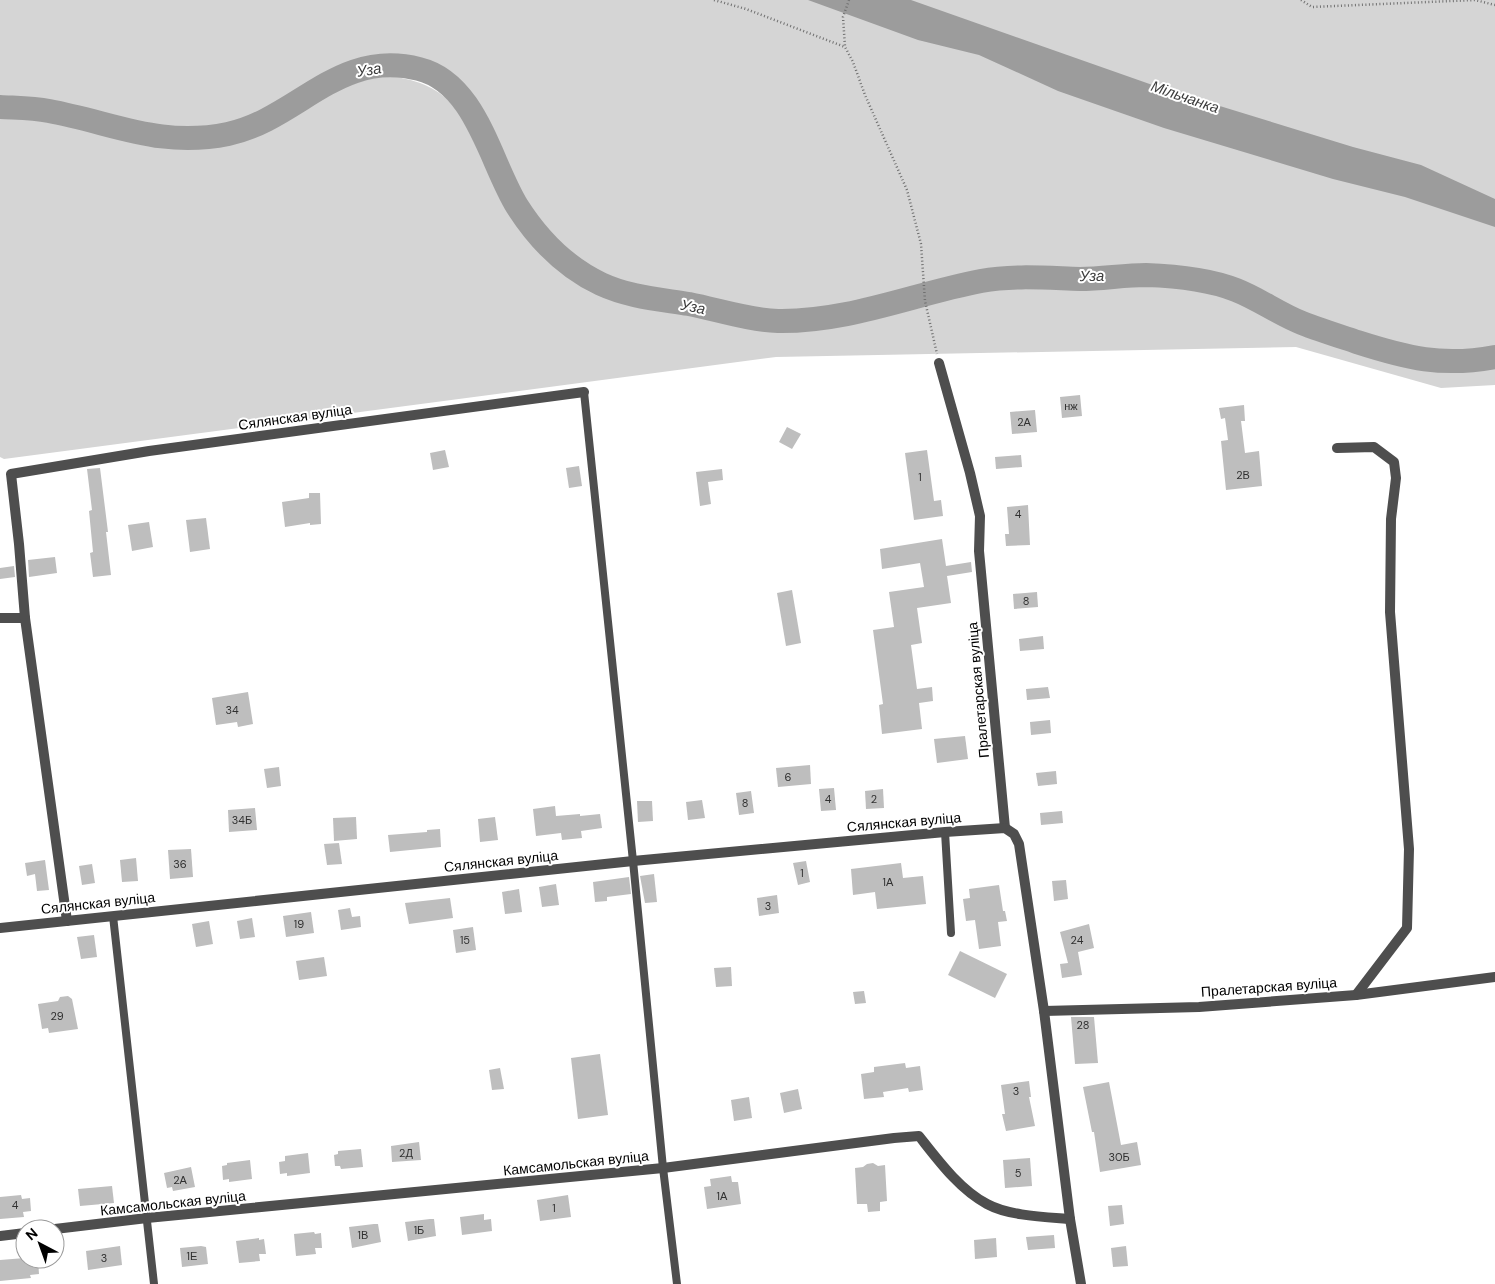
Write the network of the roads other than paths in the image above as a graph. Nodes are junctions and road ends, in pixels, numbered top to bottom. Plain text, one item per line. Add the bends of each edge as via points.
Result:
1 (939, 363) road end
2 (584, 392) joint
3 (1337, 448) dead end
4 (0, 618) edge
5 (25, 618) junction
6 (1005, 828) junction
7 (945, 832) junction
8 (633, 861) junction
9 (113, 916) junction
10 (67, 921) junction
11 (0, 928) edge
12 (951, 933) dead end
13 (1495, 977) edge
14 (1356, 995) junction
15 (1044, 1011) junction
16 (663, 1168) junction
17 (147, 1218) junction
18 (1070, 1220) junction
19 (65, 1228) edge
20 (15, 1234) edge
21 (0, 1236) edge
22 (154, 1284) edge
23 (677, 1284) edge
24 (1080, 1284) edge

1 - 6 street, Пралетарская вуліца via 980,516 979,552
2 - 5 street, Сялянская вуліца via 149,451 10,474
2 - 8 lane
3 - 14 street via 1374,447 1394,462 1390,612 1409,849 1407,928
4 - 5 street
5 - 10 street
6 - 7 street, Сялянская вуліца
6 - 15 street via 1014,834 1019,844
7 - 8 street, Сялянская вуліца
7 - 12 lane
8 - 9 street, Сялянская вуліца
8 - 16 lane
9 - 10 street, Сялянская вуліца
9 - 17 lane
10 - 11 street, Сялянская вуліца
13 - 14 street, Пралетарская вуліца
14 - 15 street, Пралетарская вуліца via 1199,1007
15 - 18 street
16 - 17 street, Камсамольская вуліца
16 - 18 street, Камсамольская вуліца via 919,1136 965,1189 987,1205 1024,1216
16 - 23 lane
17 - 19 street, Камсамольская вуліца
17 - 22 lane
18 - 24 street
20 - 21 street

